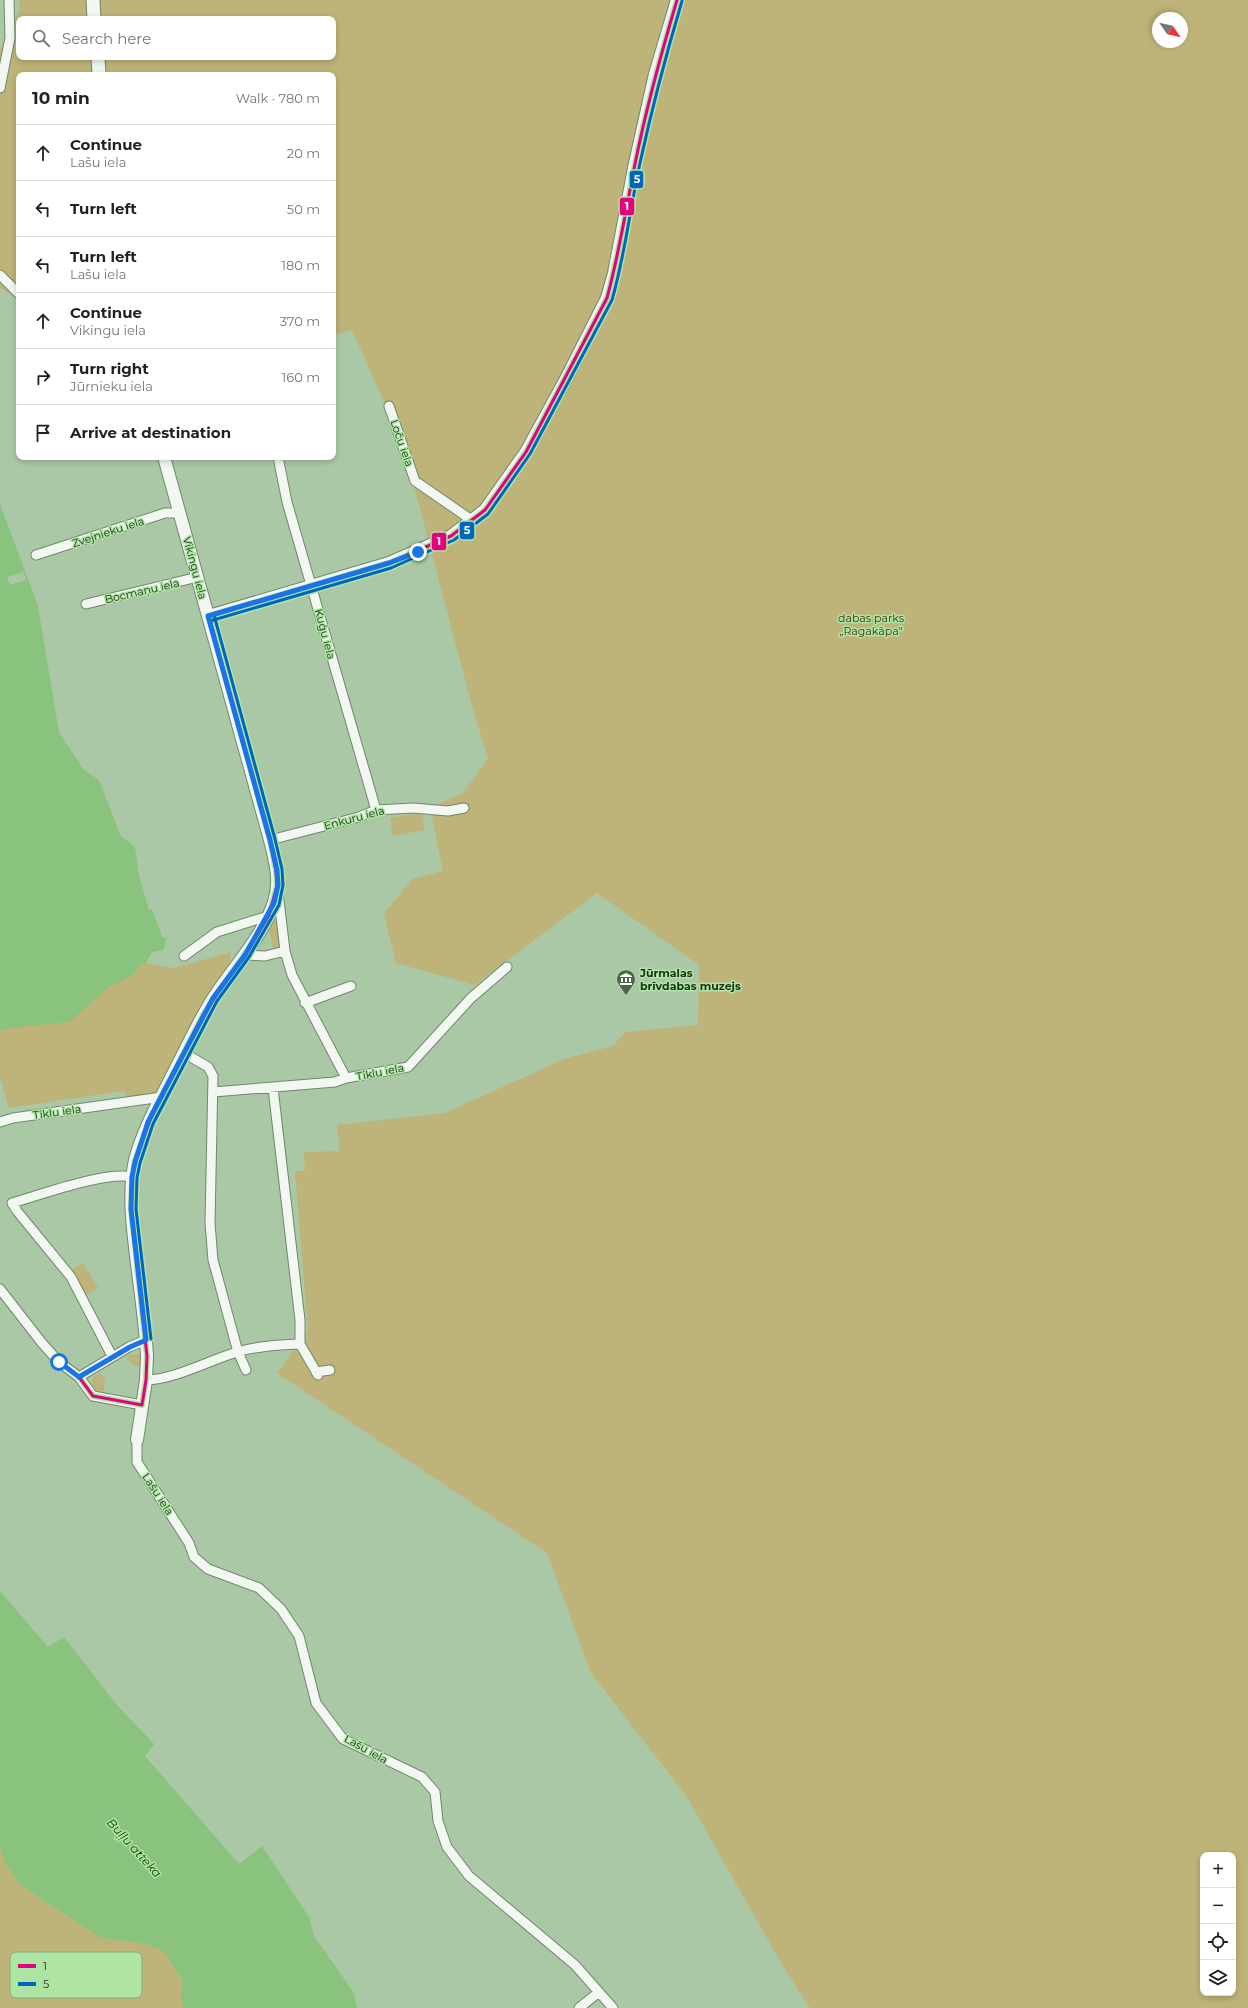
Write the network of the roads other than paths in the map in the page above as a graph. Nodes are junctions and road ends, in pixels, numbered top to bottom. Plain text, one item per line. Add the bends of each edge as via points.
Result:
1 (9, 0) edge
2 (92, 0) edge
3 (677, 0) edge
4 (94, 16) edge
5 (98, 60) edge
6 (99, 72) edge
7 (0, 88) edge
8 (0, 275) edge
9 (16, 291) edge
10 (389, 406) dead end
11 (165, 460) edge
12 (279, 460) edge
13 (180, 512) junction
14 (473, 521) junction
15 (36, 555) dead end
16 (198, 577) junction
17 (312, 585) junction
18 (86, 604) dead end
19 (208, 616) junction
20 (464, 808) dead end
21 (376, 810) junction
22 (270, 840) junction
23 (278, 885) junction
24 (268, 916) junction
25 (285, 951) junction
26 (245, 955) junction
27 (184, 956) dead end
28 (507, 967) dead end
29 (351, 986) dead end
30 (306, 1003) junction
31 (184, 1053) junction
32 (346, 1078) junction
33 (273, 1088) junction
34 (213, 1092) junction
35 (162, 1097) junction
36 (0, 1122) edge
37 (132, 1177) junction
38 (0, 1289) edge
39 (146, 1340) junction
40 (300, 1344) junction
41 (238, 1352) junction
42 (112, 1356) junction
43 (246, 1370) dead end
44 (330, 1370) dead end
45 (79, 1377) junction
46 (146, 1380) junction
47 (142, 1405) junction
48 (137, 1440) joint
49 (599, 1992) junction
50 (579, 2008) edge
51 (613, 2008) edge

1 - 7 street via 10,38
2 - 4 main road
3 - 14 street via 655,74 607,298 526,452 496,496
5 - 6 main road
8 - 9 street
10 - 14 street, Loču iela via 415,481
11 - 13 street, Vikingu iela
12 - 17 street, Kuģu iela via 287,502
13 - 15 street, Zvejnieku iela via 165,513
13 - 16 street, Vikingu iela
14 - 17 street via 451,536 418,552
16 - 18 street, Bocmaņu iela
16 - 19 street, Vikingu iela
17 - 19 street
17 - 21 street, Kuģu iela
19 - 22 street, Vikingu iela
20 - 21 street, Enkuru iela via 448,811 413,808
21 - 22 street, Enkuru iela via 364,816
22 - 23 street, Vikingu iela
23 - 24 street, Vikingu iela
23 - 25 street
24 - 26 street, Vikingu iela
24 - 27 street via 217,932
25 - 26 street via 265,956
25 - 30 street via 292,975
26 - 31 street, Vikingu iela via 213,998
28 - 32 street, Tīklu iela via 471,998 408,1067
29 - 30 street
30 - 32 street
31 - 34 street via 208,1067 212,1076
31 - 35 street, Vikingu iela
32 - 33 street, Tīklu iela via 335,1082
33 - 34 street, Tīklu iela
33 - 40 street via 300,1320
34 - 41 street via 210,1223 213,1260
35 - 36 street, Tīklu iela
35 - 37 street, Lašu iela via 142,1139
37 - 39 street, Lašu iela via 131,1209
37 - 42 street via 124,1175 103,1178 12,1202 71,1277
38 - 45 street via 59,1362
39 - 42 street
39 - 46 street, Lašu iela
40 - 41 street
40 - 44 street via 317,1373
41 - 43 street
41 - 46 street via 161,1378
42 - 45 street
45 - 47 street via 93,1396
46 - 47 street, Lašu iela
47 - 48 street, Lašu iela
48 - 49 street, Lašu iela via 137,1462 190,1543 194,1557 208,1569 259,1588 281,1609 300,1636 316,1703 343,1739 422,1777 435,1792 438,1821 447,1847 469,1876 575,1965
49 - 50 street
49 - 51 street, Lašu iela

